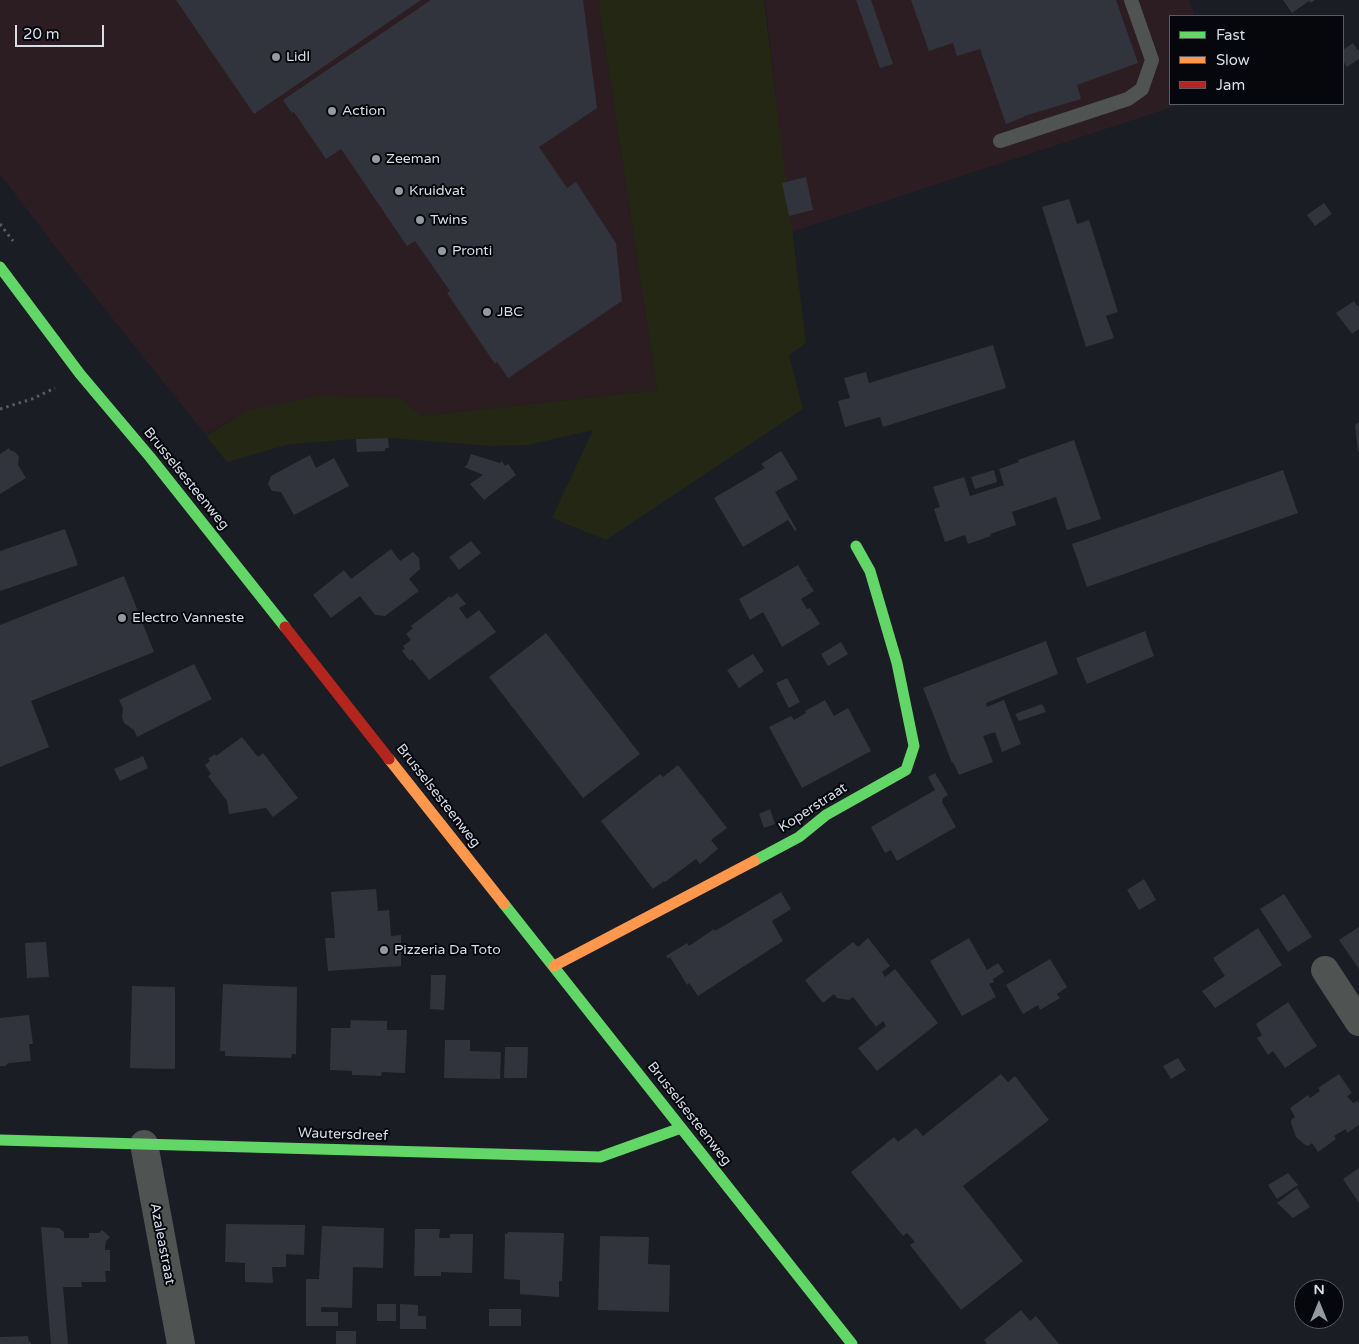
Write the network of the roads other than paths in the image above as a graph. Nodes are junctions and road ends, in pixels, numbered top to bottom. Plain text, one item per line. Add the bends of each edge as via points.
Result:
1 (1131, 0) edge
2 (1000, 141) dead end
3 (0, 267) edge
4 (856, 546) dead end
5 (554, 966) junction
6 (1325, 970) dead end
7 (1359, 1022) edge
8 (681, 1128) junction
9 (0, 1140) edge
10 (144, 1144) junction
11 (182, 1344) edge
12 (852, 1344) edge

1 - 2 lane via 1152,60 1142,89 1128,99
3 - 5 main road, Brusselsesteenweg via 80,374 150,457
4 - 5 main road, Koperstraat via 870,571 897,663 914,746 906,770 826,815 799,837
5 - 8 main road, Brusselsesteenweg
6 - 7 street
8 - 10 main road, Wautersdreef via 600,1157
8 - 12 main road, Brusselsesteenweg
9 - 10 main road, Wautersdreef
10 - 11 street, Azaleastraat

